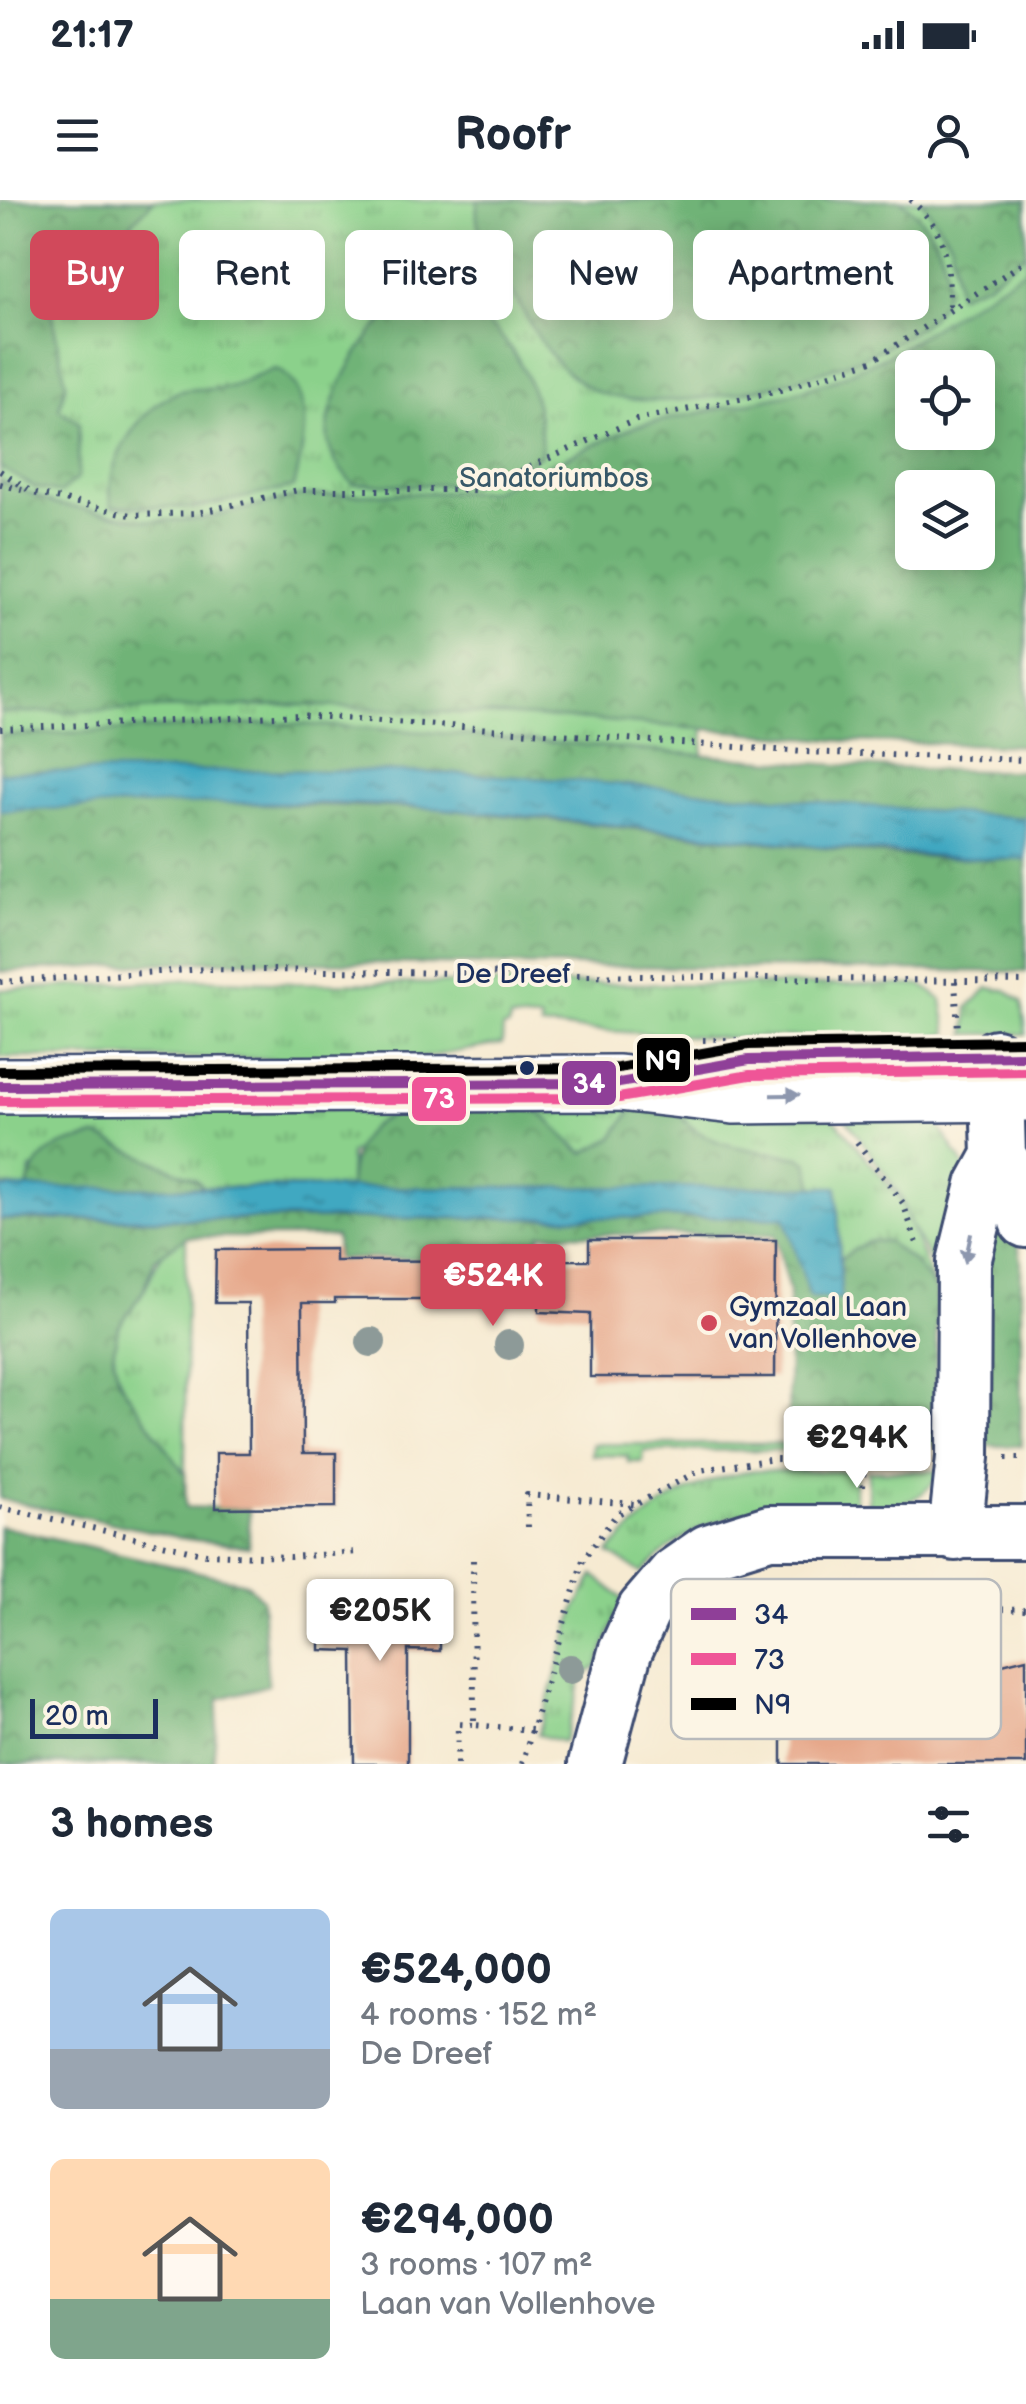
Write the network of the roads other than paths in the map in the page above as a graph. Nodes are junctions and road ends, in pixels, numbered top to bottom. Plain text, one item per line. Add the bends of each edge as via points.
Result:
1 (1001, 1068) edge
2 (0, 1086) edge
3 (999, 1156) junction
4 (1026, 1221) edge
5 (1026, 1532) edge
6 (952, 1556) junction
7 (595, 1764) edge

1 - 2 main road via 748,1060 618,1083
1 - 3 street
3 - 4 street via 1015,1181
3 -> 6 street via 982,1185 964,1262 963,1457
5 - 6 street
6 - 7 street via 769,1532 708,1551 675,1574 644,1610 624,1652

